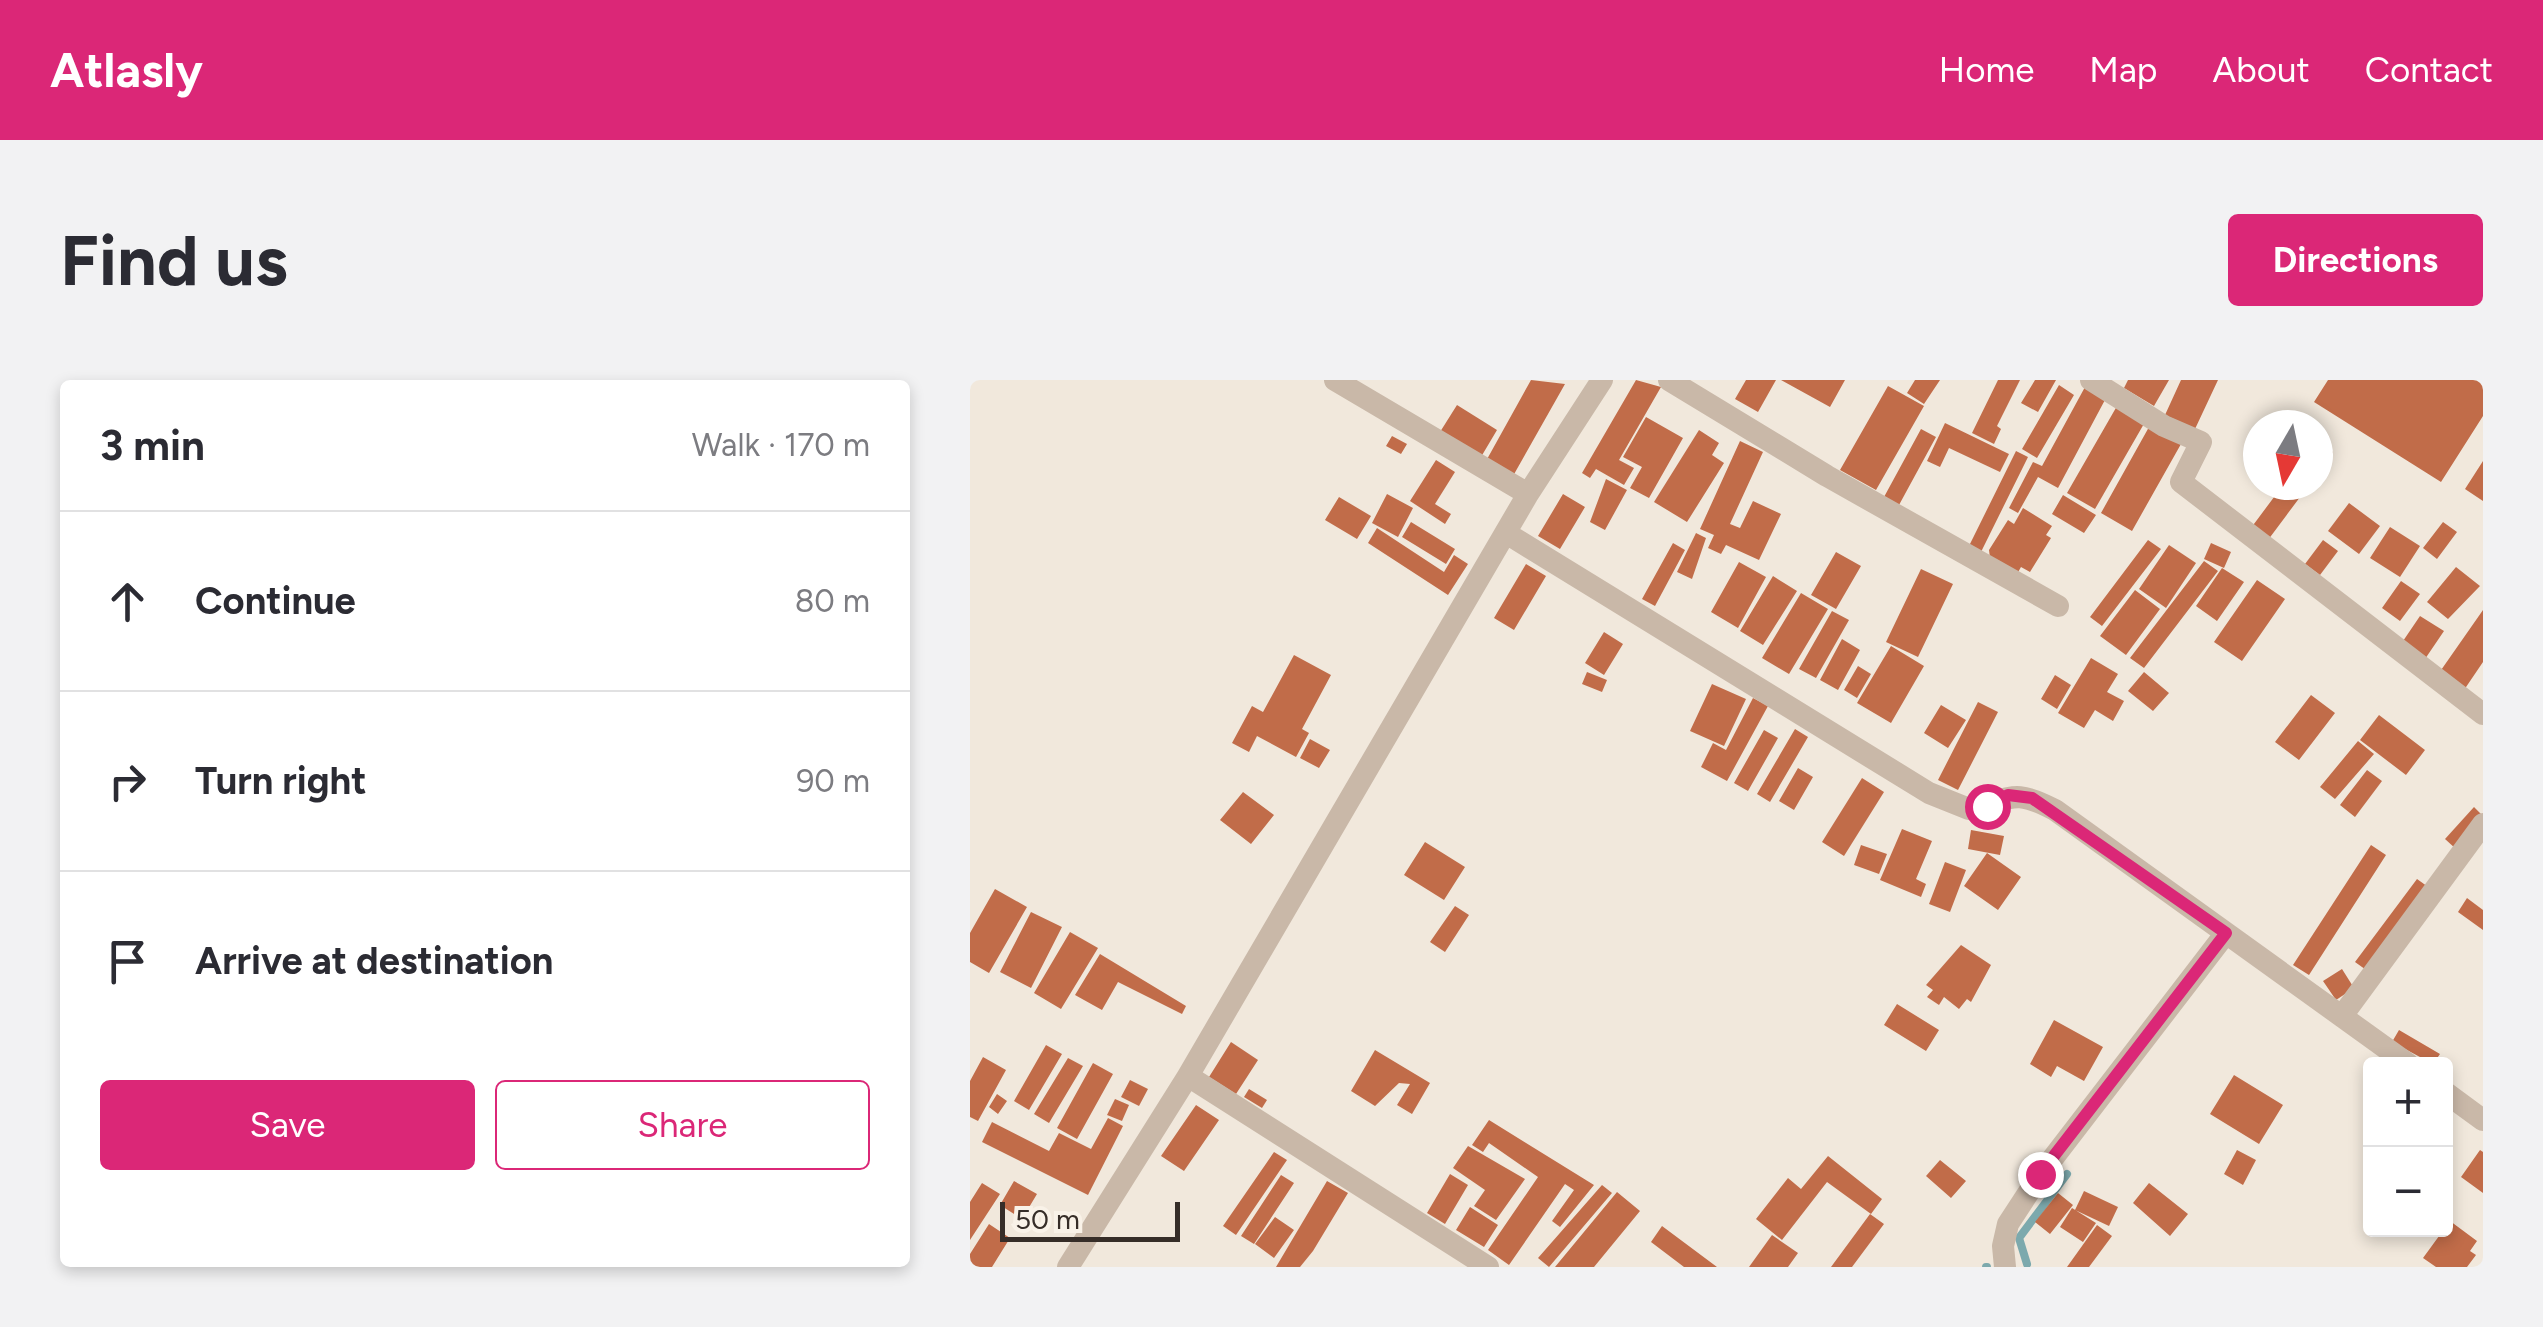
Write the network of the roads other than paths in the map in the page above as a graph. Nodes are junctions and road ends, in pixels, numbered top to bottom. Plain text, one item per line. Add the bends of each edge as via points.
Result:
1 (1336, 380) edge
2 (1602, 380) edge
3 (1669, 380) edge
4 (2091, 380) edge
5 (1528, 494) junction
6 (1506, 533) junction
7 (2058, 606) dead end
8 (2483, 714) edge
9 (2483, 824) edge
10 (2226, 933) junction
11 (2342, 1016) junction
12 (2398, 1057) edge
13 (1188, 1076) junction
14 (2453, 1098) edge
15 (2483, 1120) edge
16 (1068, 1267) edge
17 (1488, 1267) edge
18 (2005, 1267) edge

1 - 5 street
2 - 5 street
3 - 7 street
4 - 8 street via 2201,442 2181,482
5 - 6 street
6 - 10 street via 1929,793 1969,809 2008,795 2055,810
6 - 13 street
9 - 11 street
10 - 11 street
10 - 18 street via 2040,1174 2008,1224
11 - 12 street
13 - 16 street
13 - 17 street
14 - 15 street

